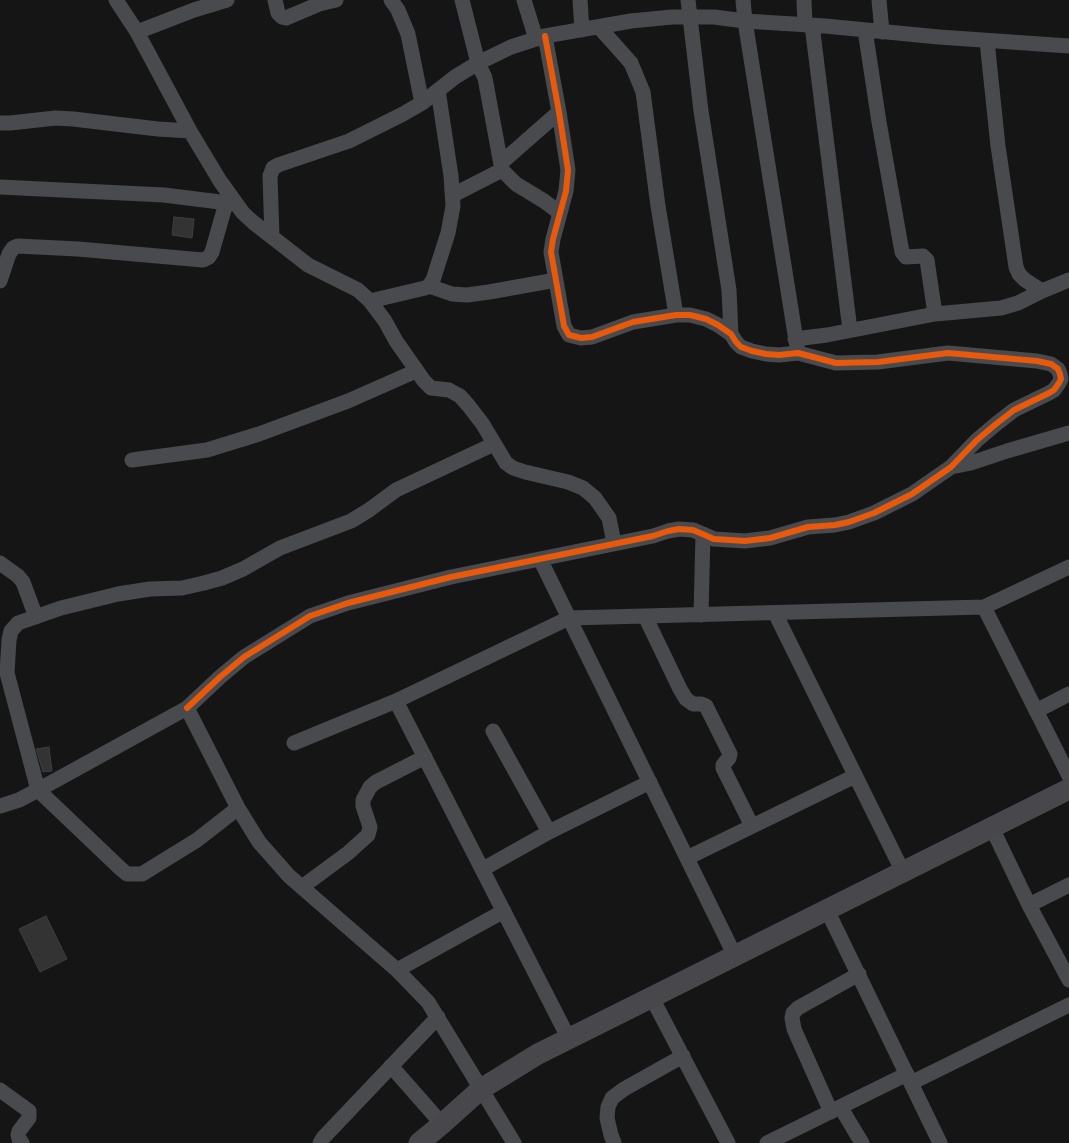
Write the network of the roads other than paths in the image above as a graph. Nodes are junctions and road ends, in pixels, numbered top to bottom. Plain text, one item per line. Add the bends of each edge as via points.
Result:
1 (116, 0) edge
2 (275, 0) edge
3 (336, 0) edge
4 (392, 0) edge
5 (462, 0) edge
6 (524, 0) edge
7 (580, 0) edge
8 (688, 0) edge
9 (743, 0) edge
10 (804, 0) edge
11 (879, 0) edge
12 (218, 1) edge
13 (690, 16) junction
14 (745, 21) junction
15 (809, 25) junction
16 (599, 27) junction
17 (582, 30) junction
18 (865, 30) junction
19 (137, 32) junction
20 (882, 32) junction
21 (540, 38) junction
22 (987, 41) junction
23 (1069, 46) edge
24 (478, 63) junction
25 (438, 90) junction
26 (422, 103) junction
27 (559, 112) junction
28 (0, 123) edge
29 (190, 131) junction
30 (502, 166) junction
31 (0, 187) edge
32 (453, 195) junction
33 (231, 203) junction
34 (560, 213) junction
35 (272, 237) junction
36 (556, 280) junction
37 (1069, 280) edge
38 (0, 282) edge
39 (429, 286) junction
40 (1042, 291) junction
41 (370, 301) junction
42 (935, 314) junction
43 (676, 315) junction
44 (850, 330) junction
45 (731, 334) junction
46 (797, 346) junction
47 (416, 371) junction
48 (1069, 433) edge
49 (494, 444) junction
50 (132, 460) dead end
51 (950, 467) junction
52 (703, 534) junction
53 (614, 543) junction
54 (540, 559) junction
55 (0, 563) edge
56 (1069, 567) edge
57 (984, 607) junction
58 (775, 613) junction
59 (701, 615) junction
60 (36, 616) junction
61 (645, 616) junction
62 (569, 618) junction
63 (1069, 694) edge
64 (7, 700) edge
65 (396, 701) junction
66 (187, 708) junction
67 (1036, 711) junction
68 (493, 731) dead end
69 (294, 743) dead end
70 (425, 757) junction
71 (855, 776) junction
72 (1069, 776) edge
73 (650, 782) junction
74 (1069, 789) edge
75 (38, 790) junction
76 (0, 806) edge
77 (238, 808) junction
78 (752, 826) junction
79 (992, 828) junction
80 (549, 832) junction
81 (687, 858) junction
82 (483, 870) junction
83 (903, 872) junction
84 (1069, 885) edge
85 (302, 887) junction
86 (1030, 905) junction
87 (827, 910) junction
88 (504, 911) junction
89 (735, 956) junction
90 (397, 970) junction
91 (859, 974) junction
92 (1069, 980) edge
93 (652, 998) junction
94 (1069, 1005) edge
95 (438, 1017) junction
96 (569, 1039) junction
97 (683, 1056) junction
98 (391, 1066) junction
99 (909, 1079) junction
100 (481, 1089) junction
101 (0, 1090) edge
102 (836, 1110) junction
103 (442, 1124) junction
104 (22, 1143) edge
105 (320, 1143) edge
106 (419, 1143) edge
107 (514, 1143) edge
108 (614, 1143) edge
109 (728, 1143) edge
110 (767, 1143) edge
111 (862, 1143) edge
112 (940, 1143) edge

1 - 19 street
2 - 3 street via 278,13 286,18
4 - 26 street via 408,34
5 - 24 street
6 - 21 street
7 - 17 street
8 - 13 street
9 - 14 street
10 - 15 street
11 - 20 street
12 - 19 street
13 - 14 street
13 - 16 street via 631,21
13 - 45 street via 701,111 729,290
14 - 15 street
14 - 46 street
15 - 18 street
15 - 44 street
16 - 17 street
16 - 43 street via 631,63 643,92
17 - 21 street
18 - 20 street
18 - 42 street via 878,122 902,252 906,257 923,256 928,260
19 - 29 street
20 - 22 street
21 - 24 street via 511,47
21 - 27 street
22 - 23 street
22 - 40 street via 998,146 1016,267 1025,280
24 - 25 street
24 - 30 street via 487,86
25 - 26 street
25 - 32 street
26 - 35 street via 349,141 273,168 270,176
27 - 30 street
27 - 34 street via 568,170 566,192
28 - 29 street via 62,119
29 - 33 street
30 - 32 street
30 - 34 street via 516,184
31 - 33 street via 164,194
32 - 39 street via 448,233
33 - 35 street
33 - 38 street via 212,252 203,260 18,246 8,254
34 - 36 street via 551,252
35 - 41 street via 308,265 358,290
36 - 39 street via 467,295 452,294
36 - 43 street via 564,326 569,335 592,337 633,322
37 - 40 street
39 - 41 street
40 - 42 street via 1001,308
41 - 47 street via 386,321
42 - 44 street
43 - 45 street via 706,319
44 - 46 street
45 - 46 street via 741,347 766,354 779,355
46 - 51 street via 836,362 878,362 948,353 1037,361 1058,368 1061,379 1054,390 1014,410
47 - 49 street via 431,388 449,390 460,396
47 - 50 street via 252,436 207,450
48 - 51 street
49 - 53 street via 506,463 513,468 568,482 583,488 596,498 609,518
49 - 60 street via 396,490 351,521 280,548 222,578 182,588 118,594
51 - 52 street via 912,494 849,522 808,527 770,538 745,541 714,539
52 - 53 street via 680,529
52 - 59 street
53 - 54 street
54 - 62 street
54 - 66 street via 348,602 310,616 244,657
55 - 60 street via 23,582
56 - 57 street
57 - 58 street
57 - 67 street
58 - 59 street
58 - 71 street
59 - 61 street
60 - 64 street via 18,623 8,640
61 - 62 street
61 - 78 street via 686,699 693,704 706,706 730,754 723,765 724,771
62 - 65 street
62 - 73 street
63 - 67 street
64 - 75 street
65 - 69 street
65 - 70 street
66 - 75 street
66 - 77 street
67 - 72 street
68 - 80 street
70 - 82 street
70 - 85 street via 370,787 363,800 370,827 368,835
71 - 78 street
71 - 83 street
73 - 80 street
73 - 81 street
74 - 79 main road
75 - 76 street via 20,800
75 - 77 street via 126,874 142,874 197,840
77 - 85 street via 258,842
78 - 81 street
79 - 83 main road
79 - 86 street
80 - 82 street
81 - 89 street
82 - 88 street
83 - 87 main road
84 - 86 street
85 - 90 street
86 - 92 street
87 - 89 main road
87 - 91 street
88 - 90 street
88 - 96 street
89 - 93 main road
90 - 95 street via 428,1002
91 - 99 street
91 - 102 street via 798,1008 792,1018 794,1030
93 - 96 main road
93 - 97 street
94 - 99 street
95 - 98 street
95 - 100 street
96 - 100 main road via 538,1054
97 - 108 street via 612,1098 607,1118
97 - 109 street
98 - 103 street
98 - 105 street
99 - 102 street
99 - 112 street
100 - 103 main road
100 - 107 street
101 - 104 street via 29,1111 29,1118 18,1135
102 - 110 street
102 - 111 street
103 - 106 main road

